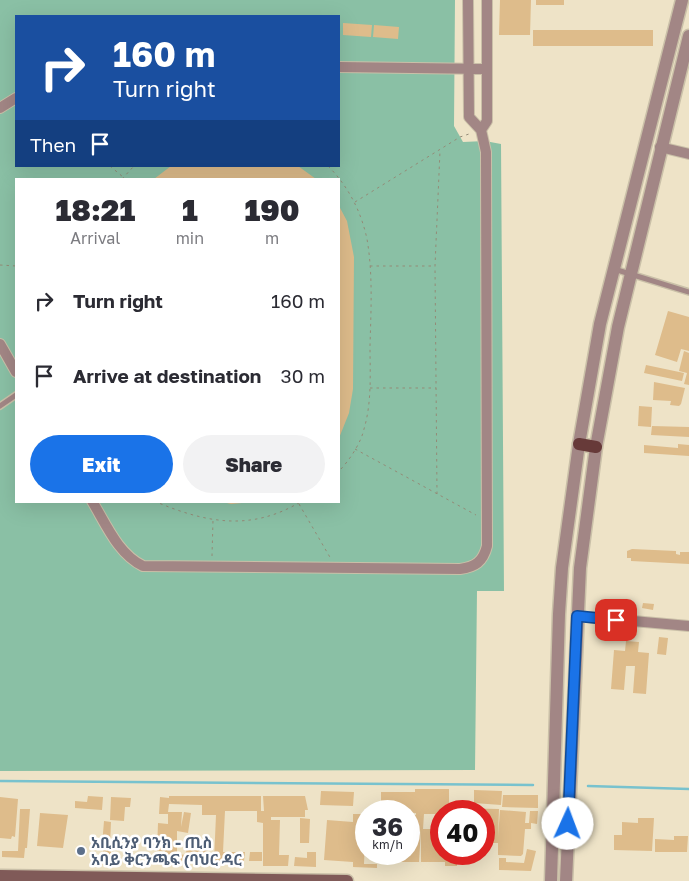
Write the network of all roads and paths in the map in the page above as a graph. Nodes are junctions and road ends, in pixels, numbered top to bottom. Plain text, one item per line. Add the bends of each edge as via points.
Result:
1 (468, 0) edge
2 (487, 0) edge
3 (682, 0) edge
4 (689, 36) edge
5 (340, 67) edge
6 (468, 68) junction
7 (486, 69) junction
8 (15, 99) edge
9 (0, 108) edge
10 (481, 130) junction
11 (660, 147) junction
12 (440, 151) junction
13 (689, 154) edge
14 (111, 167) edge
15 (133, 167) edge
16 (329, 167) edge
17 (123, 178) edge
18 (340, 178) edge
19 (340, 178) edge
20 (354, 202) junction
21 (0, 265) edge
22 (15, 266) edge
23 (369, 266) junction
24 (435, 266) junction
25 (613, 268) junction
26 (631, 273) junction
27 (689, 292) edge
28 (0, 344) edge
29 (15, 370) edge
30 (370, 388) junction
31 (436, 388) junction
32 (15, 397) edge
33 (0, 406) edge
34 (579, 444) junction
35 (596, 447) junction
36 (354, 448) junction
37 (340, 469) edge
38 (437, 494) junction
39 (93, 503) edge
40 (159, 503) edge
41 (299, 503) joint
42 (213, 520) junction
43 (486, 520) junction
44 (212, 567) junction
45 (336, 568) junction
46 (577, 616) junction
47 (689, 626) edge
48 (0, 876) edge
49 (308, 881) edge
50 (347, 881) edge
51 (551, 881) edge
52 (566, 881) edge

1 - 6 street
2 - 7 street
3 - 25 street
4 - 11 street
5 - 6 street
6 - 7 street
6 - 10 street via 469,117
7 - 10 street via 487,121
8 - 9 street
10 - 12 path via 460,137
10 - 43 street via 486,152
11 - 13 street
11 - 26 street
12 - 20 path
12 - 24 path
14 - 17 path
15 - 17 path
16 - 18 path
19 - 20 path
20 - 23 path via 366,238
21 - 22 path
23 - 24 path
23 - 30 path
24 - 31 path
25 - 26 lane
25 - 34 street
26 - 27 lane
26 - 35 street via 610,364
28 - 29 street
30 - 31 path
30 - 36 path via 364,431
31 - 38 path
32 - 33 lane
34 - 35 main road
34 - 51 street via 559,614
35 - 46 street
36 - 37 path
36 - 38 path
38 - 43 path
39 - 44 street via 123,552 133,561 155,567
40 - 42 path
41 - 42 path via 265,518 236,522
41 - 45 path
42 - 44 path
43 - 45 street via 484,556 471,567
44 - 45 street
46 - 47 street
46 - 52 street
48 - 49 main road
49 - 50 main road

